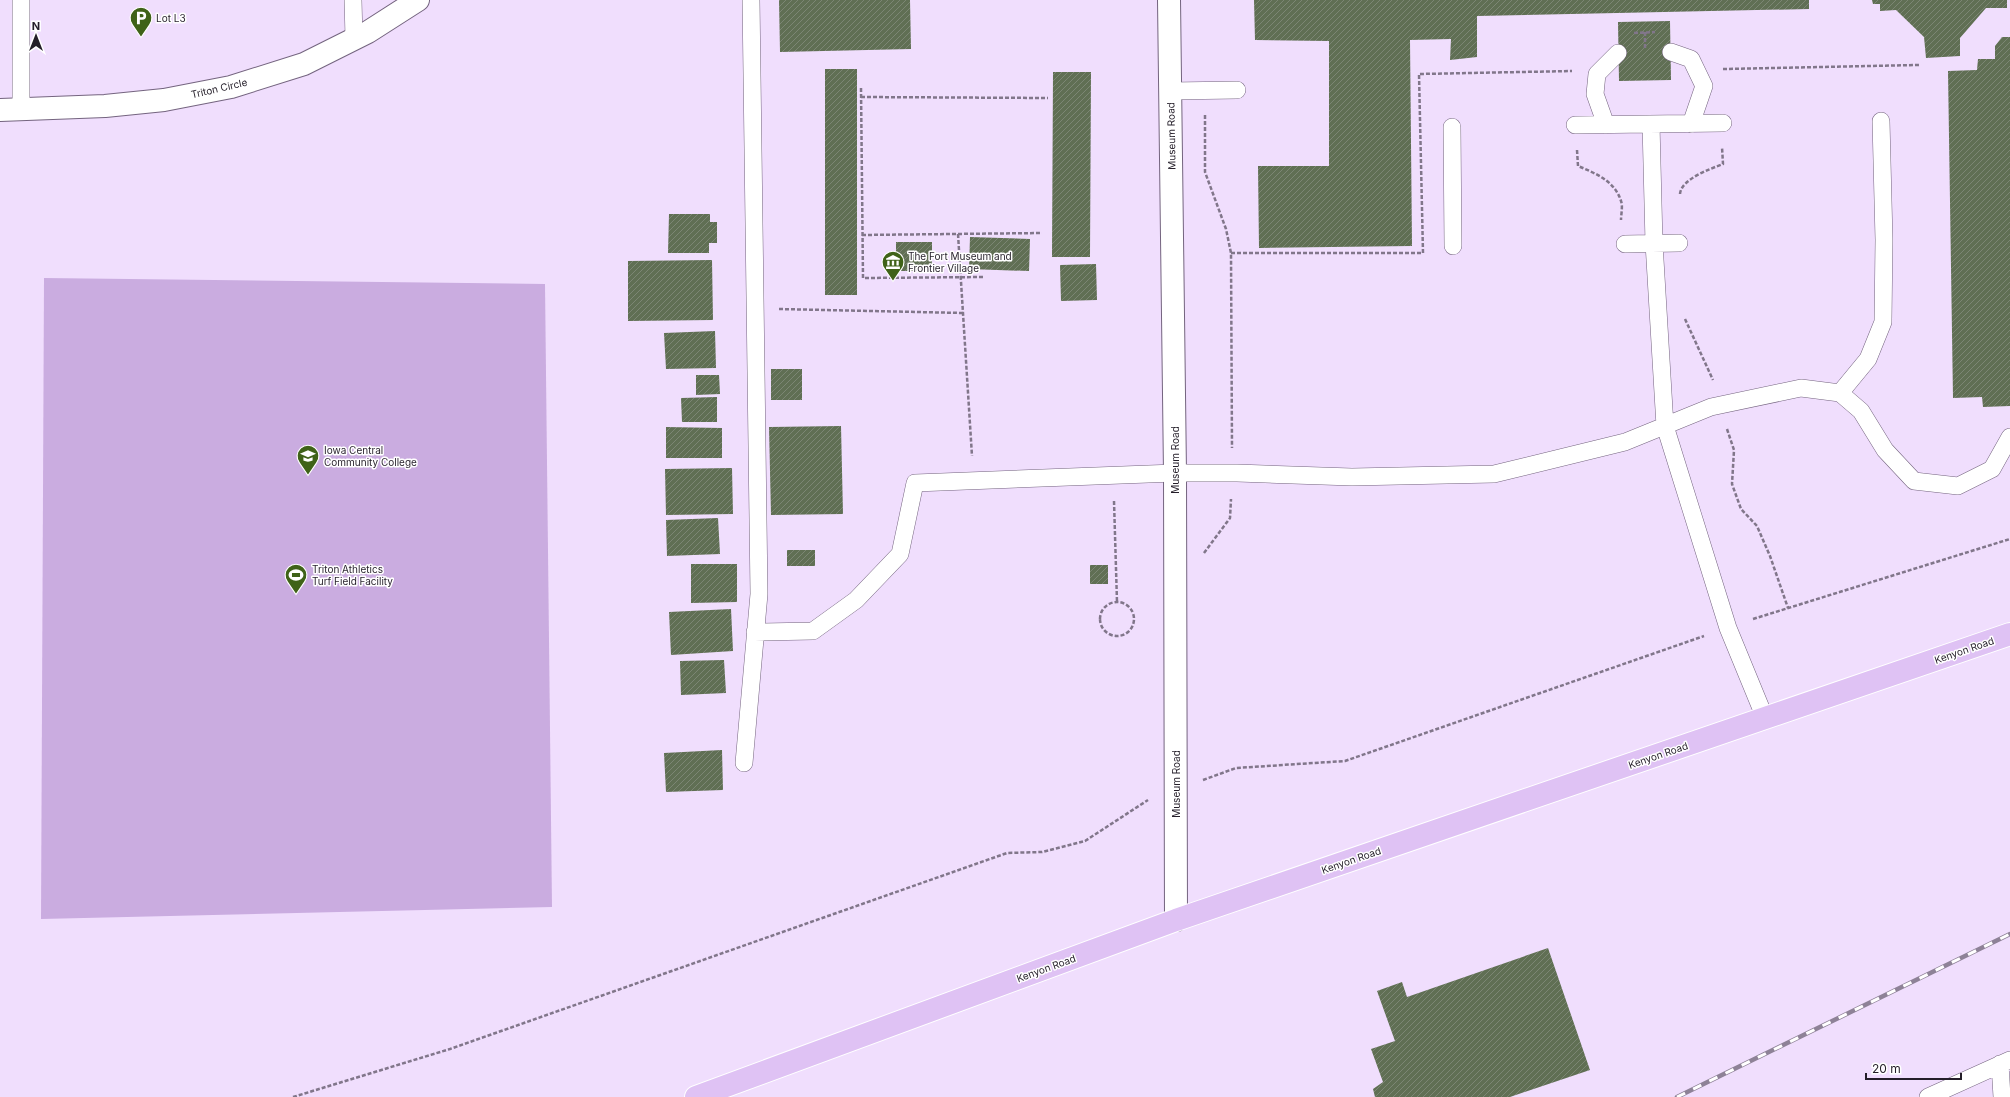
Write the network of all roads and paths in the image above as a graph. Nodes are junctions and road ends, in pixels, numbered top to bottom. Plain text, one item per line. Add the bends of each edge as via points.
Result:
1 (21, 0) edge
2 (353, 0) edge
3 (418, 0) edge
4 (751, 0) edge
5 (1169, 0) edge
6 (1645, 32) dead end
7 (354, 38) junction
8 (1645, 52) dead end
9 (1670, 52) dead end
10 (1618, 53) dead end
11 (1723, 69) dead end
12 (1578, 71) dead end
13 (1724, 77) dead end
14 (861, 88) dead end
15 (1206, 90) junction
16 (1237, 90) dead end
17 (1171, 91) junction
18 (861, 97) junction
19 (1048, 98) dead end
20 (10, 109) edge
21 (1880, 121) dead end
22 (1723, 123) joint
23 (1651, 124) junction
24 (1691, 124) junction
25 (1575, 125) dead end
26 (1606, 125) junction
27 (1452, 127) dead end
28 (1680, 196) dead end
29 (1042, 233) dead end
30 (958, 234) junction
31 (862, 235) junction
32 (1654, 243) junction
33 (1679, 243) dead end
34 (1626, 244) dead end
35 (1454, 246) dead end
36 (1231, 253) junction
37 (961, 277) junction
38 (983, 277) dead end
39 (755, 308) junction
40 (1682, 312) dead end
41 (963, 313) junction
42 (1840, 393) junction
43 (1720, 405) junction
44 (1665, 426) junction
45 (2010, 437) edge
46 (1175, 473) junction
47 (1232, 473) junction
48 (1113, 475) junction
49 (974, 480) junction
50 (1201, 556) dead end
51 (1116, 602) junction
52 (1788, 608) dead end
53 (755, 632) junction
54 (2010, 634) edge
55 (1765, 718) junction
56 (744, 763) dead end
57 (1205, 772) dead end
58 (1205, 780) dead end
59 (1176, 920) junction
60 (2005, 1062) edge
61 (696, 1097) edge
62 (1928, 1097) edge
63 (2002, 1097) edge

1 - 20 lane
2 - 7 lane
3 - 7 street, Triton Circle
4 - 39 lane
5 - 17 street, Museum Road
6 - 8 path
7 - 20 street, Triton Circle via 304,64 231,87 164,100 104,106
9 - 24 lane via 1690,59 1704,86
10 - 26 lane via 1597,74 1595,94
11 - 13 path
12 - 36 path via 1419,74 1422,253
14 - 18 path
15 - 16 lane
15 - 17 lane
15 - 36 path via 1206,172 1226,229
17 - 46 street, Museum Road
18 - 19 path
18 - 31 path
21 - 42 lane via 1884,240 1883,322 1868,359
22 - 24 lane
22 - 28 path via 1723,164 1693,177 1680,189
23 - 24 lane
23 - 26 lane
23 - 32 lane
25 - 26 lane
27 - 35 lane
29 - 30 path
30 - 31 path
30 - 37 path
31 - 37 path via 863,278
32 - 33 lane
32 - 34 lane
32 - 44 lane
36 - 47 path
37 - 38 path
37 - 41 path
39 - 41 path
39 - 53 lane via 759,594
40 - 43 path via 1713,381
41 - 49 path
42 - 43 lane via 1801,388
42 - 45 lane via 1861,411 1885,450 1914,481 1958,486 1992,469
43 - 44 lane
43 - 52 path via 1734,450 1732,484 1741,508 1757,526
44 - 47 lane via 1625,442 1494,474 1352,477
44 - 55 lane via 1728,628
46 - 47 lane
46 - 48 lane
46 - 59 street, Museum Road
47 - 50 path via 1230,518
48 - 49 lane
48 - 51 path
49 - 53 lane via 915,483 900,554 856,600 812,631
51 - 51 path via 1105,607 1100,618 1102,628 1117,636 1131,628 1134,618 1130,608
53 - 56 lane
54 - 55 main road, Kenyon Road
55 - 59 main road, Kenyon Road
57 - 58 path
59 - 61 main road, Kenyon Road
60 - 62 lane
60 - 63 lane

